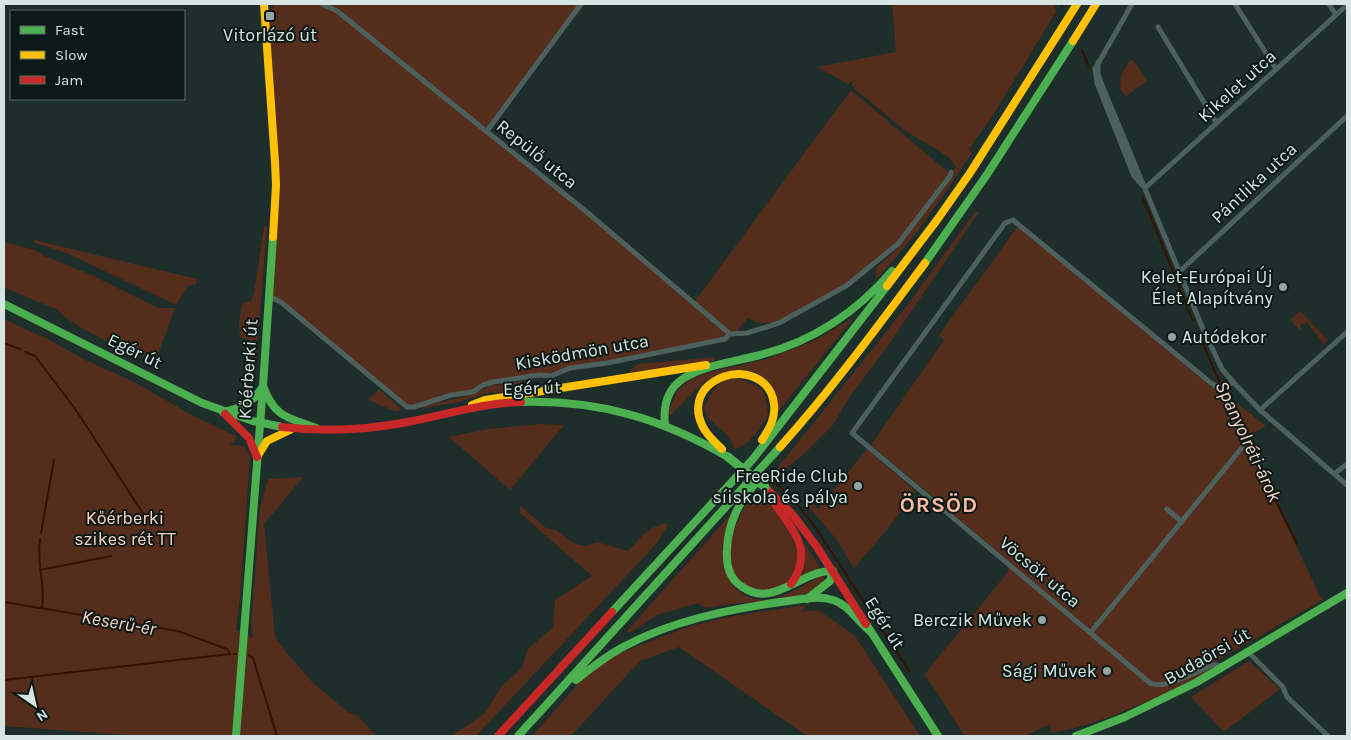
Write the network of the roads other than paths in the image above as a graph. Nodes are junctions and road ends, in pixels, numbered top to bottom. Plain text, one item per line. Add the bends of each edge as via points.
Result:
1 (264, 4) edge
2 (322, 4) edge
3 (581, 4) edge
4 (1077, 4) edge
5 (1096, 4) edge
6 (1132, 4) edge
7 (1235, 4) edge
8 (1329, 4) edge
9 (1347, 4) edge
10 (1336, 15) junction
11 (1158, 27) dead end
12 (1276, 69) junction
13 (1347, 116) edge
14 (1216, 122) junction
15 (487, 132) junction
16 (951, 172) dead end
17 (1145, 188) junction
18 (937, 220) junction
19 (1179, 272) junction
20 (269, 296) junction
21 (4, 304) edge
22 (1347, 332) edge
23 (730, 334) junction
24 (738, 361) junction
25 (1234, 383) junction
26 (1215, 385) junction
27 (263, 386) junction
28 (463, 409) junction
29 (1260, 410) junction
30 (224, 412) junction
31 (260, 423) junction
32 (665, 425) junction
33 (291, 429) junction
34 (322, 430) junction
35 (783, 444) junction
36 (257, 457) junction
37 (728, 458) junction
38 (753, 458) junction
39 (1347, 464) edge
40 (1334, 474) junction
41 (1347, 485) edge
42 (766, 487) junction
43 (1167, 509) dead end
44 (1182, 522) junction
45 (833, 571) junction
46 (789, 586) junction
47 (1347, 592) edge
48 (806, 599) junction
49 (871, 632) junction
50 (1091, 632) junction
51 (1250, 653) junction
52 (1221, 670) junction
53 (538, 714) junction
54 (236, 736) edge
55 (498, 736) edge
56 (518, 736) edge
57 (938, 736) edge
58 (1076, 736) edge
59 (1328, 736) edge

1 - 20 main road, Kőérberki út via 276,185
2 - 15 street, Repülő utca via 336,11
3 - 15 street
4 - 18 main road
5 - 35 main road via 938,245 813,410
6 - 17 street via 1095,69 1097,83 1134,176
7 - 12 street
8 - 10 street
9 - 10 street, Kikelet utca
10 - 12 street, Kikelet utca
11 - 14 street
12 - 14 street, Kikelet utca
13 - 19 street, Pántlika utca
14 - 17 street, Kikelet utca
15 - 23 street, Repülő utca
16 - 23 street via 898,244 846,286 778,323 747,334
17 - 19 street
18 - 24 main road via 919,235 883,282 838,320 773,352
18 - 38 main road
19 - 25 street via 1222,369
20 - 23 street, Kisködmön utca via 408,407 473,392 493,382 551,376 570,368 724,339
20 - 27 main road, Kőérberki út
21 - 30 main road, Egér út
22 - 29 street
24 - 28 main road via 485,400
24 - 32 main road via 701,371 677,384 664,407
25 - 26 street
25 - 29 street
26 - 44 street via 1223,395 1245,444
26 - 50 street, Vöcsök utca via 1013,220 1005,223 852,433
27 - 30 main road via 252,402
27 - 31 main road, Kőérberki út
27 - 34 main road via 269,403 282,416
28 - 32 main road, Egér út via 512,402 572,403 619,410
28 - 34 main road, Egér út via 381,426
29 - 40 street
30 - 31 main road, Egér út
30 - 36 main road via 250,437
31 - 33 main road, Egér út
31 - 36 main road, Kőérberki út
32 - 37 main road, Egér út via 697,438
33 - 34 main road, Egér út
33 - 36 main road via 267,441
35 - 46 main road via 776,459 741,503 726,556 732,577 748,591 769,595
35 - 53 main road
36 - 54 main road, Kőérberki út
37 - 38 main road via 700,421 698,404 704,388 714,379 729,373 753,377 764,384 771,395 774,407 772,421
37 - 42 main road, Egér út, bridge
38 - 55 main road
39 - 40 street
40 - 41 street
42 - 45 main road, Egér út via 792,514
42 - 46 main road via 801,549 802,565
43 - 44 street
44 - 50 street
45 - 46 main road via 821,571
45 - 48 main road via 830,581
45 - 49 main road, Egér út
47 - 51 main road, Budaörsi út
48 - 49 main road via 840,602
48 - 53 main road via 706,615 655,630 607,656
49 - 57 main road, Egér út
50 - 52 street, Vöcsök utca via 1154,685 1170,683 1213,665
51 - 52 main road, Budaörsi út
51 - 59 street via 1283,687 1287,698
52 - 58 main road, Budaörsi út via 1163,700
53 - 56 main road

